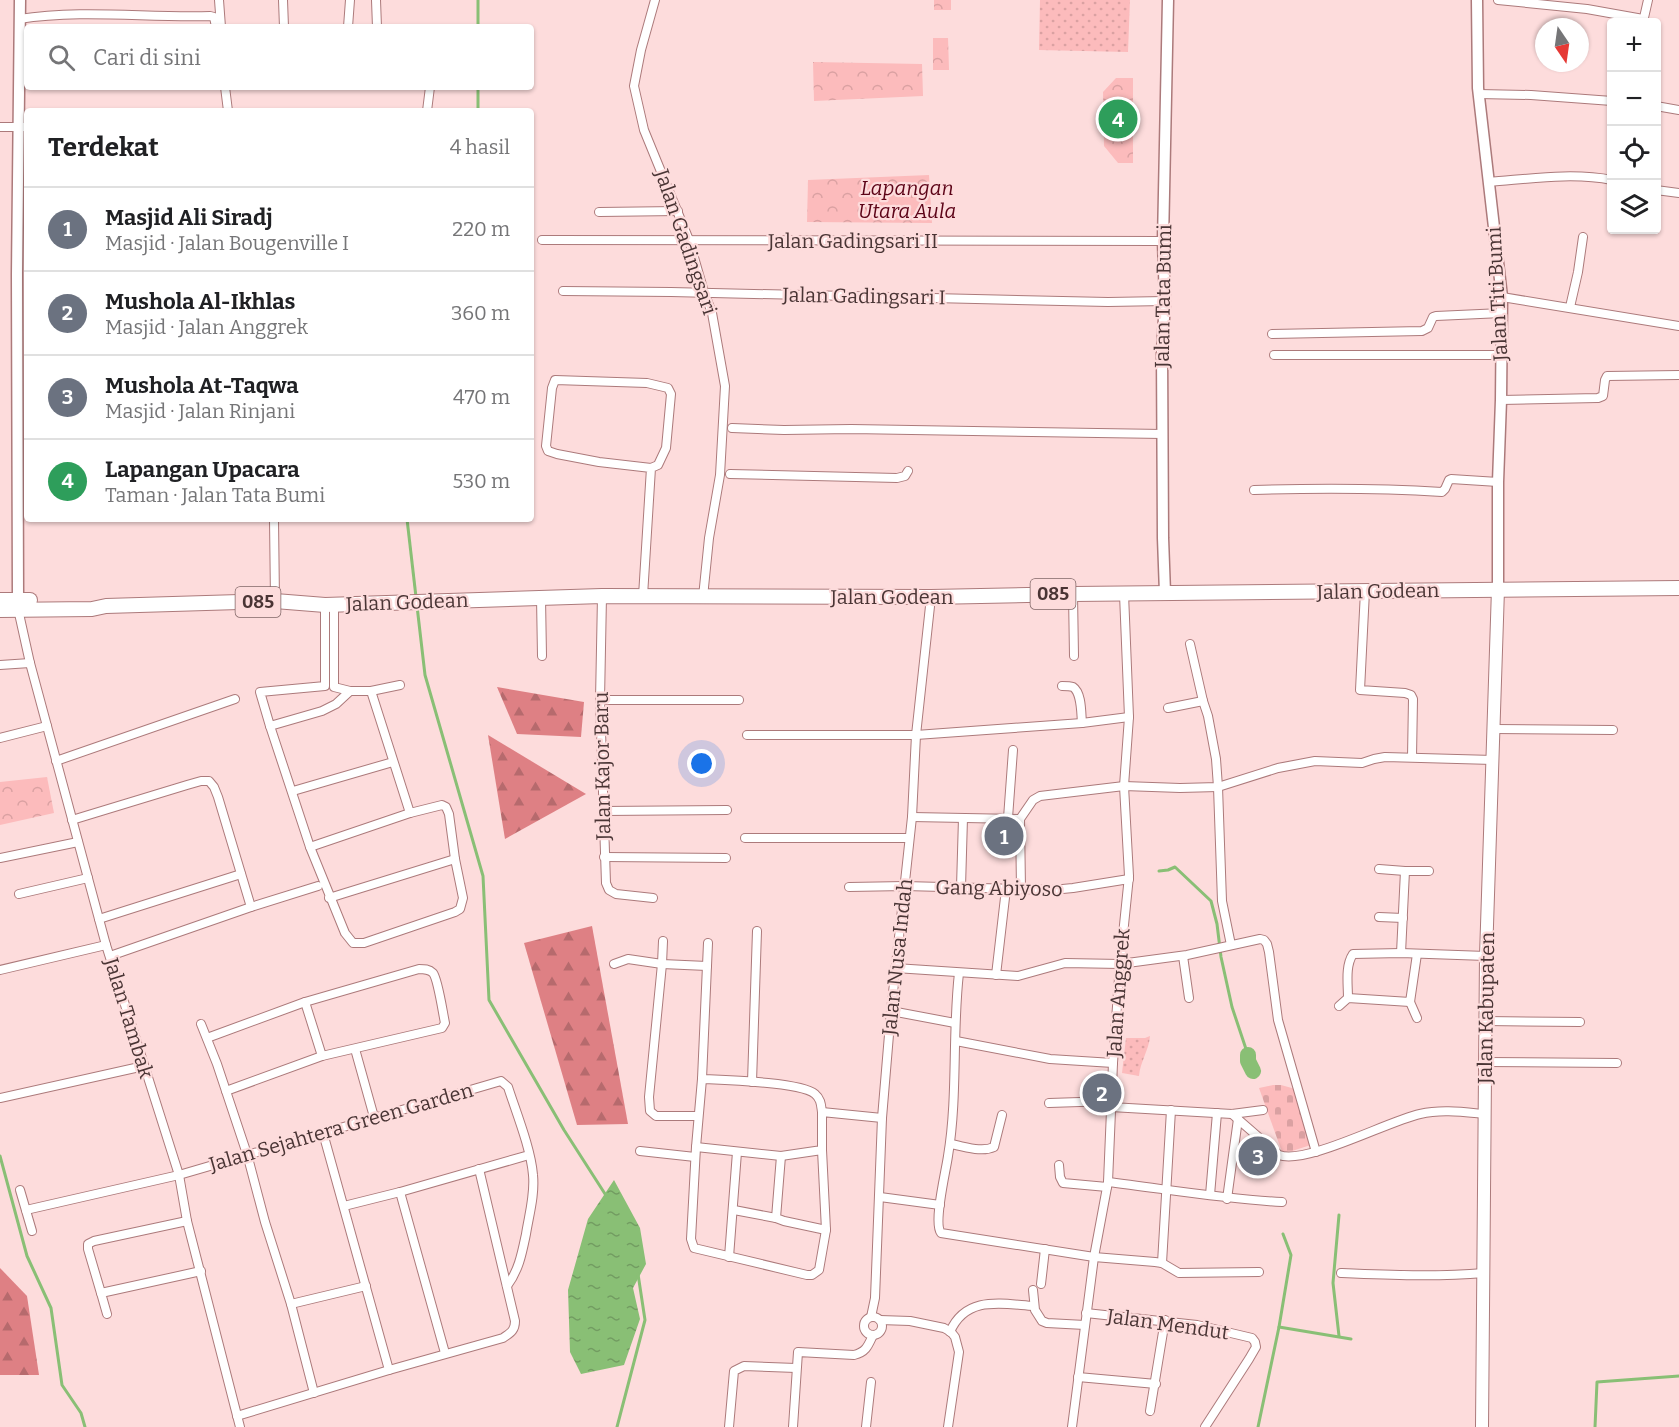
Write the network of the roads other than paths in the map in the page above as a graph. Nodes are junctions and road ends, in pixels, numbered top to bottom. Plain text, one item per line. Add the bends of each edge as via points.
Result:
1 (20, 0) edge
2 (219, 0) edge
3 (283, 0) edge
4 (350, 0) edge
5 (376, 0) edge
6 (655, 0) edge
7 (1168, 0) edge
8 (1477, 0) edge
9 (1498, 0) edge
10 (1648, 0) edge
11 (1563, 3) edge
12 (1630, 18) edge
13 (1644, 18) edge
14 (19, 19) junction
15 (215, 24) edge
16 (221, 24) edge
17 (284, 24) edge
18 (348, 24) edge
19 (377, 24) edge
20 (23, 67) edge
21 (225, 90) edge
22 (430, 90) edge
23 (1479, 94) junction
24 (1607, 101) edge
25 (1661, 107) edge
26 (228, 108) edge
27 (427, 108) edge
28 (1679, 110) edge
29 (0, 127) edge
30 (22, 127) edge
31 (1607, 179) edge
32 (1489, 182) junction
33 (1661, 191) edge
34 (1679, 193) edge
35 (678, 211) junction
36 (599, 212) dead end
37 (1583, 237) dead end
38 (542, 240) dead end
39 (689, 240) junction
40 (1163, 241) junction
41 (563, 291) dead end
42 (704, 292) junction
43 (1502, 297) junction
44 (1165, 301) junction
45 (1570, 307) junction
46 (1502, 313) junction
47 (1679, 326) edge
48 (1272, 334) dead end
49 (1274, 355) dead end
50 (1501, 355) junction
51 (1679, 375) edge
52 (1501, 399) junction
53 (732, 428) dead end
54 (1162, 434) junction
55 (651, 468) junction
56 (908, 471) dead end
57 (730, 474) dead end
58 (1498, 482) junction
59 (1254, 490) dead end
60 (274, 522) edge
61 (1679, 588) edge
62 (1498, 589) junction
63 (1365, 591) junction
64 (1165, 593) junction
65 (1073, 594) junction
66 (1124, 594) junction
67 (602, 596) junction
68 (643, 596) junction
69 (703, 597) junction
70 (931, 597) junction
71 (541, 598) junction
72 (0, 600) edge
73 (275, 601) junction
74 (18, 604) junction
75 (329, 605) junction
76 (0, 610) edge
77 (1190, 644) dead end
78 (542, 656) dead end
79 (1074, 656) dead end
80 (30, 663) junction
81 (0, 665) edge
82 (399, 685) dead end
83 (1062, 686) dead end
84 (350, 691) junction
85 (371, 691) junction
86 (235, 699) dead end
87 (600, 700) junction
88 (739, 700) dead end
89 (1203, 701) junction
90 (1168, 708) dead end
91 (1130, 717) junction
92 (1083, 723) junction
93 (47, 726) junction
94 (270, 726) junction
95 (1494, 729) junction
96 (1613, 730) dead end
97 (747, 735) dead end
98 (915, 735) junction
99 (0, 738) edge
100 (1013, 750) dead end
101 (1412, 757) junction
102 (1493, 760) junction
103 (56, 761) junction
104 (393, 762) junction
105 (1124, 786) junction
106 (1218, 787) junction
107 (293, 791) junction
108 (727, 810) dead end
109 (603, 811) junction
110 (410, 813) junction
111 (912, 817) junction
112 (963, 818) junction
113 (1008, 818) junction
114 (1020, 819) junction
115 (72, 820) junction
116 (745, 838) dead end
117 (909, 838) junction
118 (78, 842) junction
119 (310, 847) junction
120 (604, 857) junction
121 (0, 858) edge
122 (726, 858) dead end
123 (455, 859) junction
124 (1379, 869) dead end
125 (1405, 871) junction
126 (1429, 871) dead end
127 (241, 874) junction
128 (1129, 875) junction
129 (88, 878) junction
130 (318, 886) dead end
131 (905, 886) junction
132 (849, 887) dead end
133 (961, 887) junction
134 (1006, 889) junction
135 (1021, 889) junction
136 (19, 894) dead end
137 (329, 898) junction
138 (653, 898) dead end
139 (251, 907) junction
140 (1379, 917) dead end
141 (1403, 918) junction
142 (99, 919) junction
143 (757, 931) dead end
144 (663, 941) dead end
145 (708, 943) dead end
146 (106, 945) junction
147 (1227, 946) junction
148 (1401, 953) junction
149 (1418, 954) junction
150 (110, 956) junction
151 (1183, 956) junction
152 (1486, 956) junction
153 (614, 964) dead end
154 (662, 964) junction
155 (1120, 964) junction
156 (707, 966) junction
157 (896, 968) junction
158 (0, 970) edge
159 (959, 973) junction
160 (996, 975) junction
161 (1188, 998) dead end
162 (1348, 998) junction
163 (305, 1002) junction
164 (1410, 1002) junction
165 (1339, 1006) dead end
166 (891, 1011) junction
167 (1417, 1018) dead end
168 (1486, 1021) junction
169 (1580, 1022) dead end
170 (955, 1023) junction
171 (201, 1024) dead end
172 (207, 1038) junction
173 (956, 1041) junction
174 (355, 1048) junction
175 (322, 1056) junction
176 (1485, 1062) junction
177 (1113, 1063) junction
178 (1617, 1063) dead end
179 (144, 1066) junction
180 (702, 1079) junction
181 (752, 1082) junction
182 (226, 1090) junction
183 (0, 1098) edge
184 (1049, 1102) dead end
185 (1111, 1104) junction
186 (1172, 1110) junction
187 (1263, 1110) dead end
188 (822, 1112) junction
189 (1216, 1113) junction
190 (1484, 1114) junction
191 (1002, 1115) dead end
192 (698, 1116) junction
193 (1235, 1116) junction
194 (374, 1117) junction
195 (882, 1118) junction
196 (322, 1132) junction
197 (950, 1143) junction
198 (822, 1150) junction
199 (640, 1151) dead end
200 (695, 1152) junction
201 (737, 1152) junction
202 (1316, 1152) junction
203 (247, 1154) junction
204 (529, 1155) junction
205 (781, 1156) junction
206 (1059, 1165) dead end
207 (479, 1169) junction
208 (179, 1175) junction
209 (1107, 1185) junction
210 (20, 1190) dead end
211 (1167, 1190) junction
212 (400, 1192) junction
213 (1210, 1195) junction
214 (880, 1197) junction
215 (1227, 1199) junction
216 (1282, 1202) dead end
217 (940, 1205) junction
218 (344, 1206) junction
219 (26, 1210) junction
220 (734, 1210) junction
221 (776, 1218) junction
222 (187, 1221) junction
223 (826, 1230) junction
224 (32, 1231) dead end
225 (1045, 1249) junction
226 (729, 1257) junction
227 (1094, 1257) junction
228 (1162, 1263) junction
229 (201, 1271) junction
230 (1259, 1272) dead end
231 (1341, 1273) dead end
232 (1484, 1273) junction
233 (1041, 1284) dead end
234 (366, 1286) junction
235 (507, 1286) junction
236 (1033, 1290) dead end
237 (101, 1293) junction
238 (291, 1304) junction
239 (1034, 1306) junction
240 (1086, 1312) junction
241 (107, 1314) dead end
242 (871, 1317) junction
243 (880, 1320) junction
244 (1165, 1320) junction
245 (1084, 1325) junction
246 (950, 1332) junction
247 (873, 1335) junction
248 (445, 1353) junction
249 (796, 1368) junction
250 (389, 1370) junction
251 (1078, 1377) junction
252 (871, 1382) dead end
253 (1156, 1384) junction
254 (314, 1392) junction
255 (1150, 1410) dead end
256 (237, 1416) junction
257 (240, 1427) edge
258 (729, 1427) edge
259 (793, 1427) edge
260 (866, 1427) edge
261 (948, 1427) edge
262 (1072, 1427) edge
263 (1205, 1427) edge
264 (1482, 1427) edge

1 - 14 street
2 - 16 street
3 - 17 street
4 - 18 street
5 - 19 street
6 - 35 street, Jalan Gadingsari via 634,86 644,130
7 - 40 street, Jalan Tata Bumi
8 - 23 street, Jalan Titi Bumi
9 - 11 street
10 - 13 street
11 - 12 street
14 - 15 street via 83,14 210,16
14 - 20 street
20 - 30 street
21 - 26 street
22 - 27 street
23 - 24 street
23 - 32 street, Jalan Titi Bumi
25 - 28 street
29 - 30 street
30 - 74 street
31 - 32 street via 1581,176
32 - 43 street, Jalan Titi Bumi
33 - 34 street
35 - 36 street
35 - 39 street, Jalan Gadingsari
37 - 45 street
38 - 39 street, Jalan Gadingsari II
39 - 40 street, Jalan Gadingsari II
39 - 42 street, Jalan Gadingsari
40 - 44 street, Jalan Tata Bumi
41 - 42 street, Jalan Gadingsari I
42 - 44 street, Jalan Gadingsari I
42 - 69 street, Jalan Gadingsari via 713,316 725,386 720,475
43 - 45 street
43 - 46 street, Jalan Titi Bumi
44 - 54 street, Jalan Tata Bumi
45 - 47 street
46 - 48 street via 1436,316 1422,331
46 - 50 street, Jalan Titi Bumi
49 - 50 street
50 - 52 street, Jalan Titi Bumi
51 - 52 street via 1607,376 1603,396 1598,399
52 - 58 street, Jalan Titi Bumi
53 - 54 street
54 - 64 street, Jalan Tata Bumi
55 - 55 street via 658,465 666,448 671,394 668,388 647,383 555,380 548,451
55 - 68 street
56 - 57 street via 897,478
58 - 59 street via 1451,479 1442,492
58 - 62 street, Jalan Titi Bumi
60 - 73 street
61 - 62 main road, Jalan Godean / 085
62 - 63 main road, Jalan Godean / 085
62 - 95 main road, Jalan Kabupaten
63 - 64 main road, Jalan Godean / 085
63 - 101 street via 1360,690 1411,695
64 - 66 main road, Jalan Godean / 085
65 - 66 main road, Jalan Godean / 085
65 - 70 main road, Jalan Godean / 085
65 - 79 street
66 - 91 street, Jalan Anggrek
67 - 68 main road, Jalan Godean / 085
67 - 71 main road, Jalan Godean / 085
67 - 87 street, Jalan Kajor Baru
68 - 69 main road, Jalan Godean / 085
69 - 70 main road, Jalan Godean / 085
70 - 98 street, Jalan Nusa Indah
71 - 75 main road, Jalan Godean / 085
71 - 78 street
72 - 74 main road, Jalan Godean
73 - 74 main road, Jalan Godean / 085 via 92,609
73 - 75 main road, Jalan Godean / 085
74 - 76 main road, Jalan Godean / 085
74 - 80 street, Jalan Tambak
75 - 84 street via 334,687
75 - 94 street via 325,686 261,692
77 - 89 street
80 - 81 street
80 - 93 street, Jalan Tambak
82 - 85 street
83 - 92 street via 1076,690
84 - 85 street
84 - 94 street via 322,711
85 - 104 street
86 - 103 street
87 - 88 street
87 - 109 street, Jalan Kajor Baru
89 - 90 street
89 - 106 street
91 - 92 street
91 - 105 street, Jalan Anggrek
92 - 98 street
93 - 99 street
93 - 103 street, Jalan Tambak
94 - 107 street
95 - 96 street
95 - 102 main road, Jalan Kabupaten
97 - 98 street
98 - 111 street, Jalan Nusa Indah
100 - 113 street
101 - 102 street
101 - 106 street via 1380,757 1362,763 1315,761
102 - 152 main road, Jalan Kabupaten
103 - 115 street, Jalan Tambak
104 - 107 street
104 - 110 street
105 - 106 street
105 - 114 street via 1040,796
105 - 128 street, Jalan Anggrek
106 - 147 street
107 - 119 street
108 - 109 street
109 - 120 street, Jalan Kajor Baru
110 - 119 street
110 - 123 street via 439,805 446,807
111 - 112 street
111 - 117 street, Jalan Nusa Indah
112 - 113 street
112 - 133 street
113 - 114 street
114 - 135 street
115 - 118 street, Jalan Tambak
115 - 127 street via 209,781 218,797
116 - 117 street
117 - 131 street, Jalan Nusa Indah
118 - 121 street
118 - 129 street, Jalan Tambak
119 - 137 street
120 - 122 street
120 - 138 street, Jalan Kajor Baru via 609,890
123 - 137 street
123 - 137 street via 463,897 460,909 364,943 349,939
124 - 125 street
125 - 126 street
125 - 141 street
127 - 139 street
127 - 142 street
128 - 135 street, Gang Abiyoso via 1073,888
128 - 155 street, Jalan Anggrek
129 - 136 street
129 - 142 street, Jalan Tambak
130 - 139 street
131 - 132 street, Gang Abiyoso
131 - 133 street, Gang Abiyoso
131 - 157 street, Jalan Nusa Indah
133 - 134 street, Gang Abiyoso
134 - 135 street, Gang Abiyoso
134 - 160 street
139 - 150 street
140 - 141 street
141 - 148 street
142 - 146 street, Jalan Tambak
143 - 181 street
144 - 154 street
145 - 156 street
146 - 150 street, Jalan Tambak
146 - 158 street
147 - 151 street
147 - 202 street via 1260,939 1267,944 1278,1020
148 - 149 street
148 - 162 street via 1353,954 1348,968
149 - 152 street
149 - 164 street
150 - 179 street, Jalan Tambak
151 - 155 street
151 - 161 street
152 - 168 main road, Jalan Kabupaten
153 - 154 street via 627,959
154 - 156 street
154 - 192 street via 650,1111 656,1116
155 - 160 street via 1065,963 1018,976
155 - 177 street, Jalan Anggrek
156 - 180 street
157 - 159 street
157 - 166 street, Jalan Nusa Indah
159 - 160 street
159 - 170 street
162 - 164 street
162 - 165 street
163 - 172 street
163 - 174 street via 419,969 431,971 436,978 443,1027
163 - 175 street
164 - 167 street
166 - 170 street
166 - 195 street, Jalan Nusa Indah
168 - 169 street
168 - 176 main road, Jalan Kabupaten
170 - 173 street
171 - 172 street
172 - 182 street
173 - 177 street via 1050,1059
173 - 197 street
174 - 175 street
174 - 194 street
175 - 182 street
176 - 178 street
176 - 190 main road, Jalan Kabupaten
177 - 185 street, Jalan Anggrek
179 - 183 street
179 - 208 street, Jalan Tambak
180 - 181 street
180 - 192 street
181 - 188 street via 814,1093
182 - 203 street
184 - 185 street
185 - 186 street
185 - 209 street, Jalan Anggrek
186 - 189 street
186 - 211 street
187 - 193 street
188 - 195 street
188 - 198 street
189 - 193 street
189 - 213 street
190 - 202 street via 1418,1114
190 - 232 main road, Jalan Kabupaten
191 - 197 street via 994,1147 978,1149
192 - 200 street
193 - 202 street via 1285,1157
193 - 215 street
194 - 196 street, Jalan Sejahtera Green Garden
194 - 204 street, Jalan Sejahtera Green Garden via 504,1082
195 - 214 street, Jalan Nusa Indah
196 - 203 street, Jalan Sejahtera Green Garden
196 - 218 street
197 - 217 street
198 - 205 street
198 - 223 street
199 - 200 street
200 - 201 street
200 - 226 street via 690,1239 694,1248
201 - 205 street
201 - 220 street
203 - 208 street, Jalan Sejahtera Green Garden
203 - 238 street
204 - 207 street
204 - 235 street via 533,1192 522,1258
205 - 221 street
206 - 209 street via 1063,1183
207 - 212 street
207 - 235 street
208 - 219 street, Jalan Sejahtera Green Garden
208 - 222 street, Jalan Tambak
209 - 211 street
209 - 227 street, Jalan Anggrek
210 - 219 street
211 - 213 street
211 - 228 street
212 - 218 street
212 - 248 street
213 - 215 street
214 - 217 street
214 - 242 street, Jalan Nusa Indah
215 - 216 street
217 - 225 street via 941,1233
218 - 234 street
219 - 224 street
220 - 221 street
220 - 226 street
221 - 223 street
222 - 229 street, Jalan Tambak
222 - 237 street via 88,1245
223 - 226 street via 821,1266 812,1275
225 - 227 street
225 - 233 street
227 - 228 street
227 - 240 street, Jalan Anggrek
228 - 230 street via 1179,1273
229 - 237 street
229 - 256 street, Jalan Tambak
231 - 232 street
232 - 264 main road, Jalan Kabupaten
234 - 238 street
234 - 250 street
235 - 248 street via 515,1321 512,1332 503,1338
236 - 239 street
237 - 241 street
238 - 254 street
239 - 245 street via 1037,1315 1047,1323
239 - 246 street via 979,1304 964,1313
240 - 244 street, Jalan Mendut
240 - 245 street, Jalan Anggrek
242 - 243 street
242 - 247 street via 864,1325
243 - 246 street via 910,1321
243 - 247 street via 881,1331
244 - 253 street
244 - 263 street, Jalan Mendut via 1246,1336 1256,1344
245 - 251 street, Jalan Anggrek
246 - 261 street via 959,1352
247 - 249 street via 866,1350 854,1355 798,1352
248 - 250 street
249 - 258 street via 744,1366 734,1371
249 - 259 street
250 - 254 street
251 - 253 street
251 - 262 street, Jalan Anggrek
252 - 260 street
253 - 255 street
254 - 256 street
256 - 257 street, Jalan Tambak

